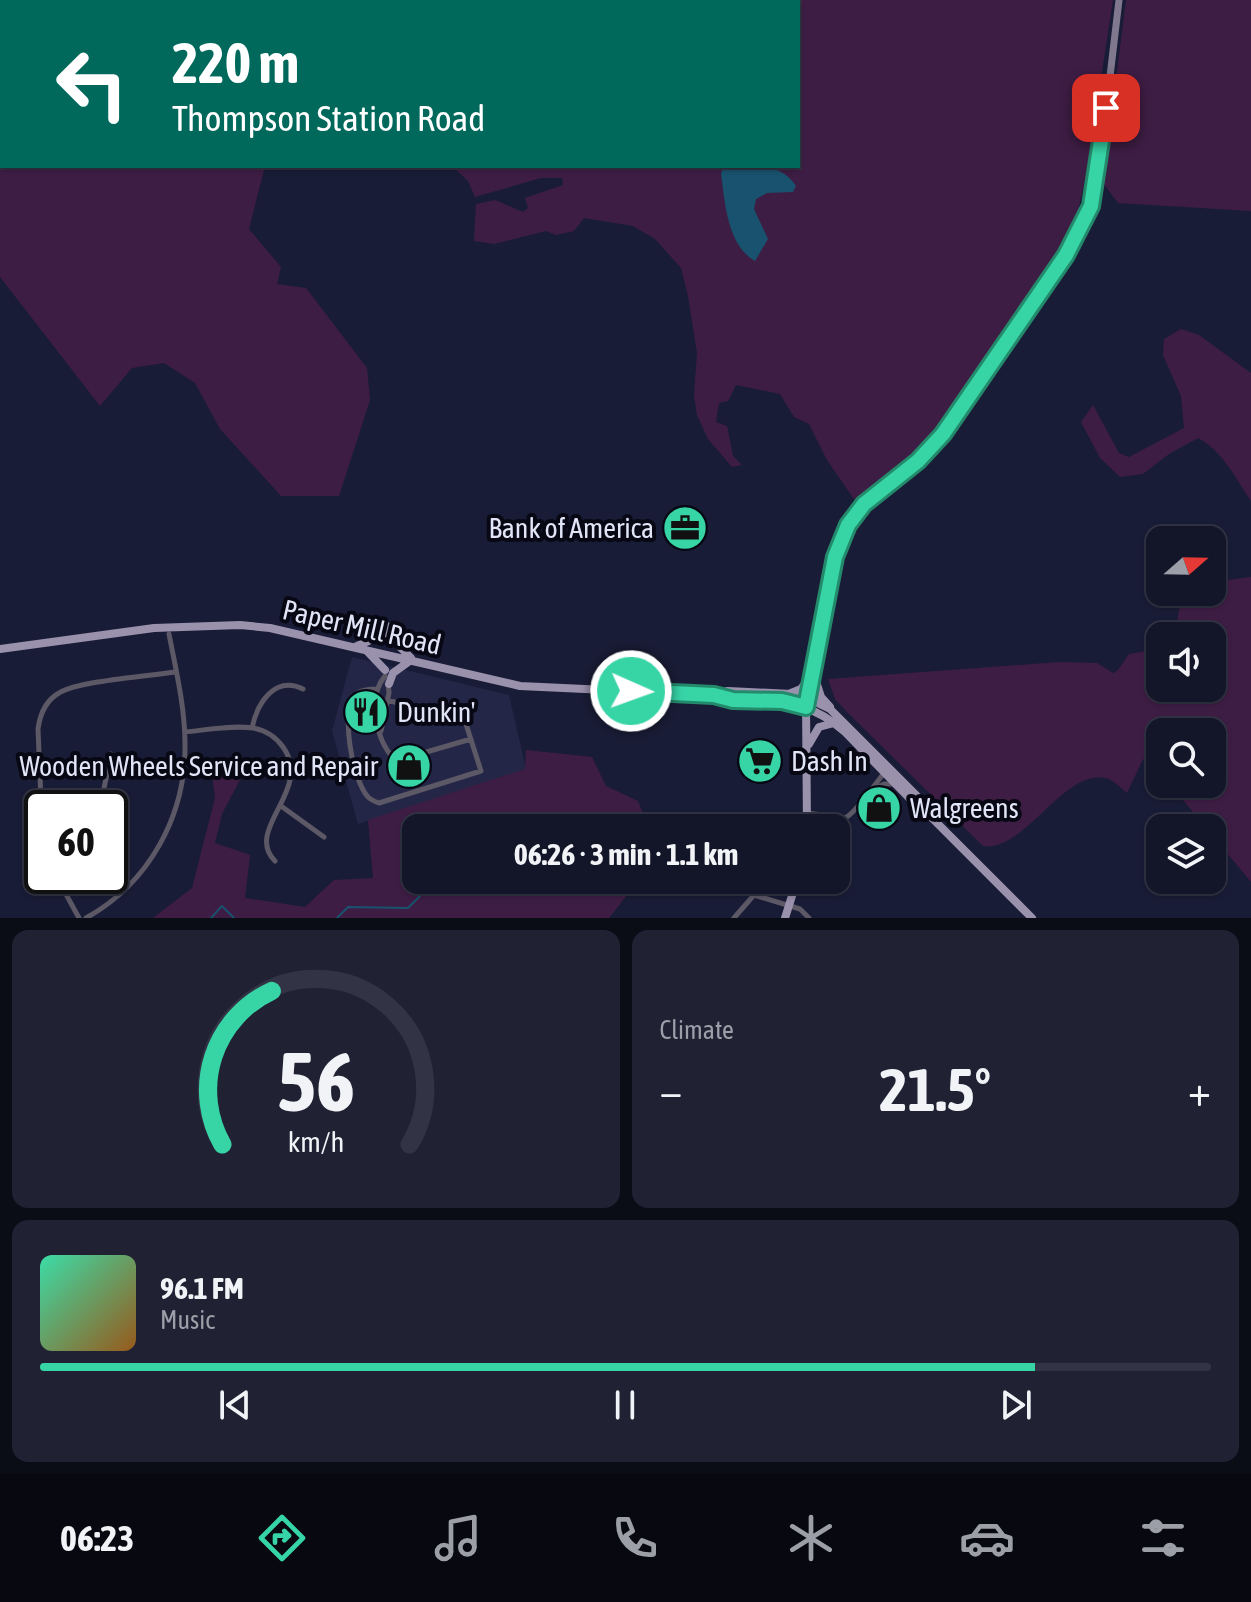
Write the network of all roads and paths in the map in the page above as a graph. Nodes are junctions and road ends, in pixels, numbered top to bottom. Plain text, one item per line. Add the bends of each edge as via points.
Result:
1 (1119, 0) edge
2 (169, 634) dead end
3 (357, 647) junction
4 (0, 649) edge
5 (386, 654) junction
6 (413, 661) junction
7 (175, 672) junction
8 (813, 672) junction
9 (386, 677) junction
10 (303, 689) dead end
11 (377, 689) junction
12 (788, 694) junction
13 (714, 695) junction
14 (387, 700) junction
15 (807, 702) junction
16 (838, 721) junction
17 (252, 728) junction
18 (185, 732) junction
19 (381, 732) junction
20 (471, 739) junction
21 (807, 748) junction
22 (111, 754) dead end
23 (884, 773) junction
24 (894, 784) junction
25 (909, 788) junction
26 (41, 790) edge
27 (104, 790) edge
28 (872, 791) junction
29 (281, 806) junction
30 (807, 813) joint
31 (813, 814) edge
32 (849, 814) edge
33 (931, 817) junction
34 (324, 837) dead end
35 (275, 861) dead end
36 (66, 894) edge
37 (793, 894) edge
38 (754, 895) joint
39 (790, 907) junction
40 (1027, 916) edge
41 (79, 918) edge
42 (86, 918) edge
43 (734, 918) edge
44 (785, 918) edge
45 (809, 918) edge

1 - 8 street via 1097,180 1087,216 943,434 864,504 848,525 835,557
2 - 7 street
3 - 4 main road, Paper Mill Road via 224,624
3 - 5 main road, Paper Mill Road
3 - 6 main road via 387,630
3 - 9 main road via 367,651
5 - 6 main road, Paper Mill Road
5 - 9 street
6 - 9 main road
6 - 13 main road, Paper Mill Road via 520,686
7 - 18 street
7 - 26 street via 71,688 49,701 38,729
8 - 12 main road via 801,689
8 - 15 street
8 - 16 main road via 821,697
9 - 11 street
9 - 14 street
10 - 17 street via 291,685 268,693
11 - 19 street
11 - 20 street via 355,695 347,718 362,788 370,799 379,803 481,771
12 - 13 main road, Paper Mill Road
12 - 15 main road, Paper Mill Road
13 - 15 main road, Paper Mill Road
14 - 19 street
14 - 20 street via 461,720
15 - 16 main road, Paper Mill Road via 830,709
15 - 21 main road
16 - 21 main road via 819,727
16 - 23 main road, Paper Mill Road
16 - 25 main road, Paper Mill Road
17 - 18 street
17 - 29 street via 273,737 289,757 291,782
18 - 42 street via 181,792 163,838 133,881
19 - 20 street via 386,751 398,760
21 - 30 main road
22 - 27 street
23 - 24 main road, Paper Mill Road
23 - 25 main road via 892,773
23 - 28 street
24 - 28 street
24 - 33 main road, Paper Mill Road
25 - 33 main road, Paper Mill Road
28 - 32 street
29 - 34 street
29 - 35 street via 266,840
30 - 31 street
33 - 40 main road, Paper Mill Road
36 - 41 street
37 - 39 main road
38 - 39 street
38 - 43 street
39 - 44 main road
39 - 45 street

